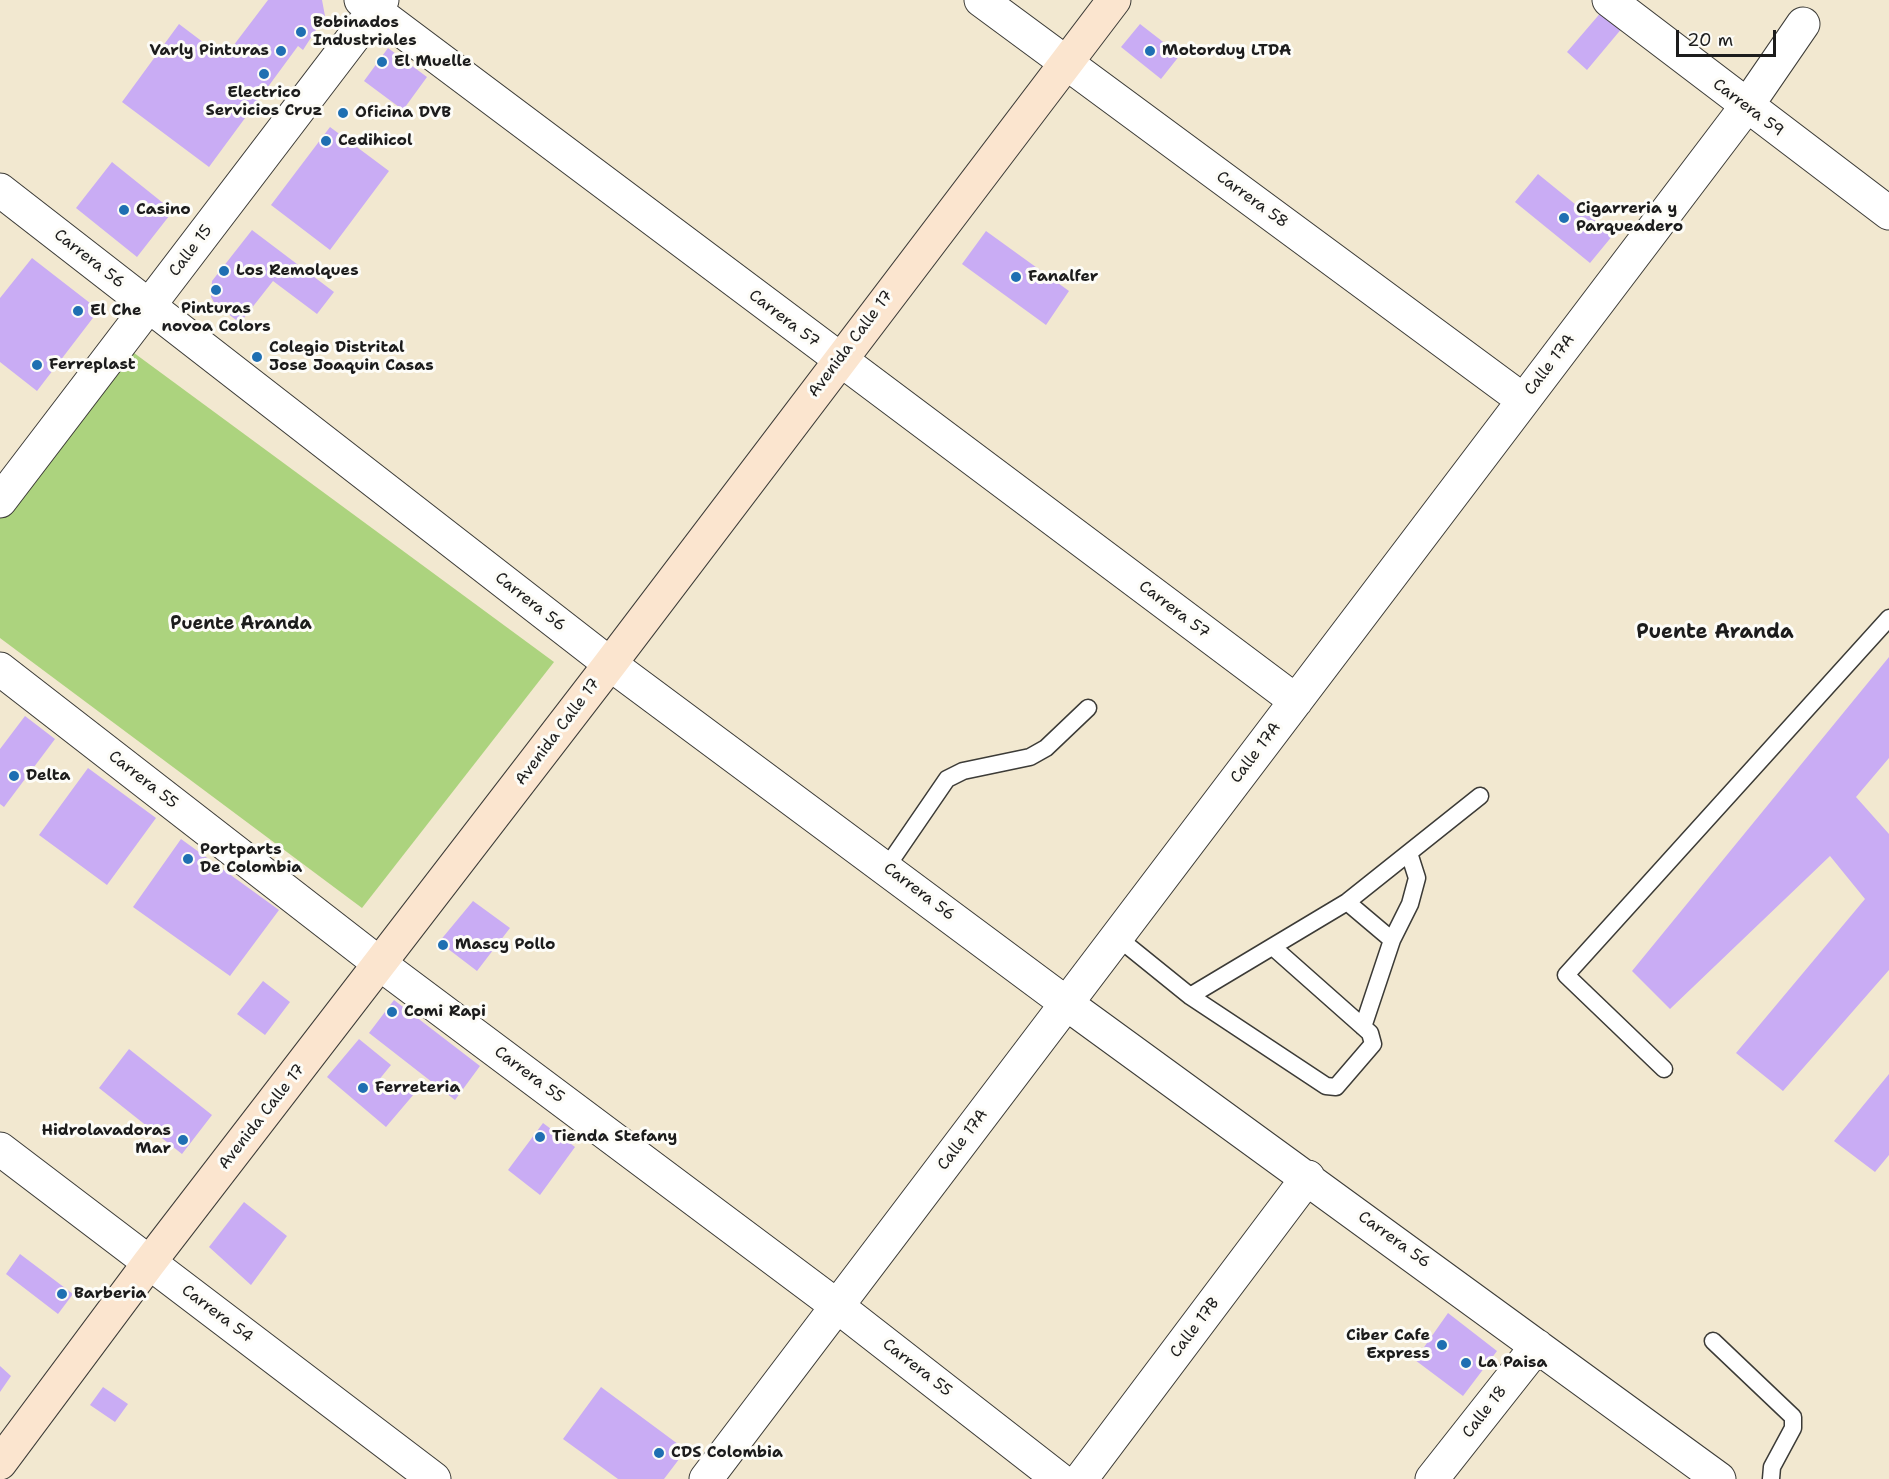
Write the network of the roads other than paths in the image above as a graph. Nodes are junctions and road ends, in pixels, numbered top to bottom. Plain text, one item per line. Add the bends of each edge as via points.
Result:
1 (981, 0) edge
2 (1114, 0) edge
3 (1609, 0) edge
4 (372, 3) edge
5 (1803, 24) dead end
6 (1067, 65) junction
7 (1746, 107) junction
8 (0, 190) edge
9 (1889, 213) edge
10 (149, 306) junction
11 (839, 360) junction
12 (1524, 400) junction
13 (0, 501) edge
14 (1889, 618) edge
15 (610, 664) junction
16 (0, 669) edge
17 (1296, 701) junction
18 (1088, 708) dead end
19 (1480, 796) dead end
20 (1409, 853) junction
21 (886, 868) junction
22 (1347, 902) junction
23 (1117, 937) junction
24 (1392, 940) junction
25 (1274, 948) junction
26 (380, 964) junction
27 (1190, 996) junction
28 (1066, 1004) junction
29 (1363, 1027) junction
30 (1664, 1069) dead end
31 (0, 1149) edge
32 (1308, 1178) junction
33 (149, 1263) junction
34 (837, 1306) junction
35 (1713, 1341) dead end
36 (1537, 1346) junction
37 (0, 1463) edge
38 (434, 1479) edge
39 (706, 1479) edge
40 (1059, 1479) edge
41 (1081, 1479) edge
42 (1432, 1479) edge
43 (1719, 1479) edge
44 (1771, 1479) edge

1 - 6 street, Carrera 58
2 - 6 street, Avenida Calle 17
3 - 7 street, Carrera 59
4 - 10 street, Calle 15
4 - 11 street, Carrera 57
5 - 7 street, Calle 17A
6 - 11 street, Avenida Calle 17
6 - 12 street, Carrera 58
7 - 9 street, Carrera 59
7 - 12 street, Calle 17A
8 - 10 street, Carrera 56
10 - 13 street, Calle 15
10 - 15 street, Carrera 56
11 - 15 street, Avenida Calle 17
11 - 17 street, Carrera 57
12 - 17 street, Calle 17A
14 - 30 lane via 1566,975
15 - 21 street, Carrera 56
15 - 26 street, Avenida Calle 17
16 - 26 street, Carrera 55
17 - 23 street, Calle 17A
18 - 21 lane via 1046,748 1030,757 963,771 946,779
19 - 20 lane
20 - 22 lane
20 - 24 lane via 1417,878 1410,904
21 - 28 street, Carrera 56
22 - 24 lane
22 - 25 lane
23 - 27 lane
23 - 28 street, Calle 17A
24 - 29 lane
25 - 27 lane
25 - 29 lane
26 - 33 street, Avenida Calle 17
26 - 34 street, Carrera 55
27 - 29 lane via 1326,1086 1336,1087 1373,1044
28 - 32 street, Carrera 56
28 - 34 street, Calle 17A
31 - 33 street, Carrera 54
32 - 36 street, Carrera 56
32 - 41 street, Calle 17B
33 - 37 street, Avenida Calle 17
33 - 38 street, Carrera 54
34 - 39 street, Calle 17A
34 - 40 street, Carrera 55
35 - 44 lane via 1793,1417 1793,1428 1772,1467
36 - 42 street, Calle 18
36 - 43 street, Carrera 56

